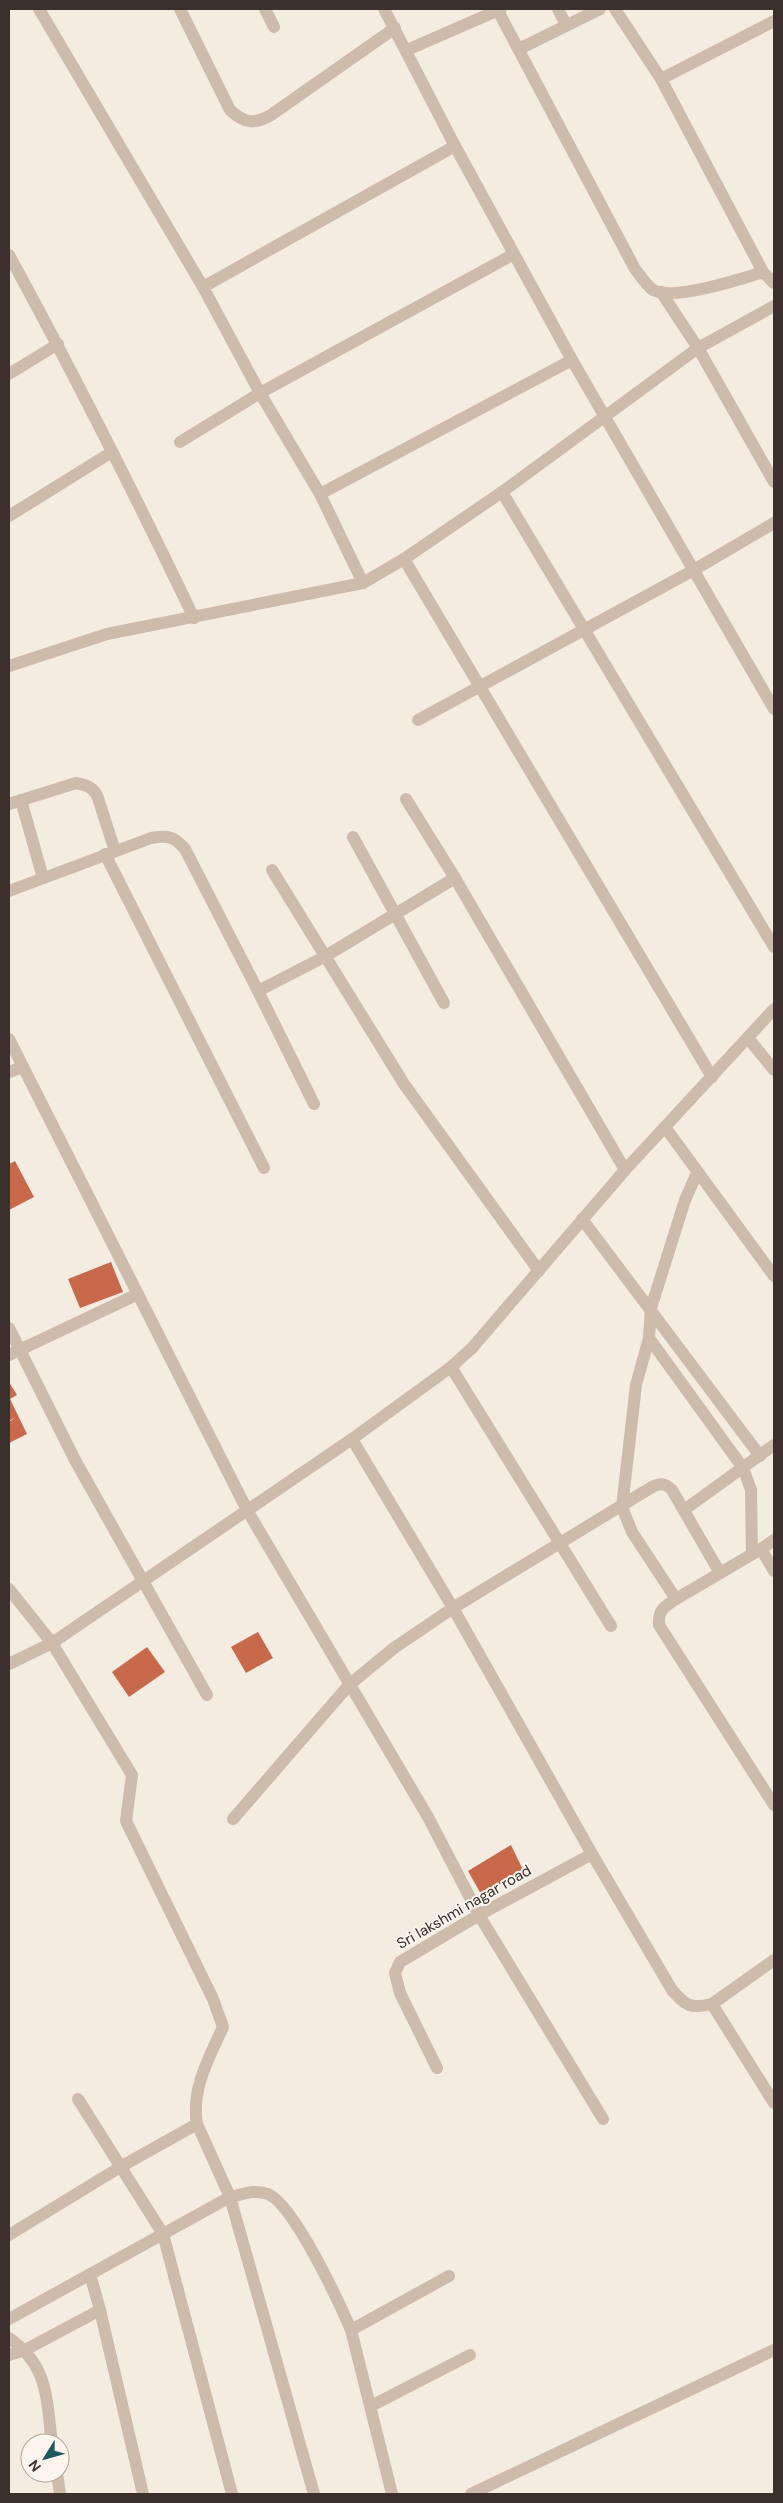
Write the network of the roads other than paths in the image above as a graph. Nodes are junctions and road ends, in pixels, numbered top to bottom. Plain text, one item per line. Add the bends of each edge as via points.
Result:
1 (40, 9) edge
2 (265, 9) edge
3 (384, 9) edge
4 (498, 9) edge
5 (558, 9) edge
6 (600, 9) edge
7 (615, 9) edge
8 (184, 10) edge
9 (774, 21) edge
10 (566, 25) junction
11 (274, 27) dead end
12 (395, 28) junction
13 (519, 49) junction
14 (407, 50) junction
15 (661, 79) junction
16 (454, 146) junction
17 (514, 254) junction
18 (9, 255) edge
19 (763, 272) junction
20 (774, 283) edge
21 (203, 287) junction
22 (661, 292) junction
23 (774, 306) edge
24 (58, 344) junction
25 (698, 348) junction
26 (572, 360) junction
27 (9, 374) edge
28 (260, 393) junction
29 (605, 418) junction
30 (180, 442) dead end
31 (112, 452) junction
32 (774, 482) edge
33 (502, 492) junction
34 (320, 494) junction
35 (9, 516) edge
36 (774, 523) edge
37 (404, 559) junction
38 (692, 570) junction
39 (363, 583) junction
40 (194, 618) junction
41 (585, 629) junction
42 (9, 666) edge
43 (478, 687) junction
44 (774, 709) edge
45 (418, 720) dead end
46 (406, 799) dead end
47 (15, 802) edge
48 (353, 837) dead end
49 (110, 852) junction
50 (272, 870) dead end
51 (44, 878) junction
52 (455, 878) junction
53 (9, 891) edge
54 (395, 915) junction
55 (774, 946) edge
56 (324, 957) junction
57 (258, 991) junction
58 (444, 1003) dead end
59 (774, 1009) edge
60 (748, 1038) junction
61 (9, 1039) edge
62 (23, 1067) junction
63 (774, 1069) edge
64 (9, 1072) edge
65 (712, 1077) junction
66 (314, 1104) dead end
67 (665, 1127) junction
68 (264, 1168) dead end
69 (625, 1170) junction
70 (697, 1172) junction
71 (582, 1219) junction
72 (539, 1271) junction
73 (774, 1276) edge
74 (138, 1294) junction
75 (651, 1308) junction
76 (9, 1328) edge
77 (649, 1338) junction
78 (14, 1353) edge
79 (451, 1367) junction
80 (352, 1439) junction
81 (774, 1445) edge
82 (760, 1456) junction
83 (742, 1468) junction
84 (622, 1507) junction
85 (247, 1510) junction
86 (684, 1510) junction
87 (774, 1540) edge
88 (560, 1544) junction
89 (756, 1552) junction
90 (774, 1571) edge
91 (720, 1573) junction
92 (143, 1581) junction
93 (9, 1589) edge
94 (676, 1599) junction
95 (454, 1608) junction
96 (611, 1626) dead end
97 (52, 1643) junction
98 (9, 1664) edge
99 (349, 1685) junction
100 (207, 1695) dead end
101 (774, 1805) edge
102 (233, 1819) dead end
103 (592, 1854) junction
104 (480, 1915) junction
105 (774, 1960) edge
106 (712, 2004) junction
107 (437, 2068) dead end
108 (78, 2099) dead end
109 (774, 2103) edge
110 (603, 2119) dead end
111 (197, 2124) junction
112 (122, 2166) junction
113 (230, 2197) junction
114 (9, 2234) edge
115 (163, 2234) junction
116 (90, 2274) junction
117 (449, 2276) dead end
118 (100, 2310) junction
119 (9, 2319) edge
120 (351, 2330) junction
121 (9, 2338) edge
122 (25, 2350) junction
123 (774, 2350) edge
124 (470, 2355) dead end
125 (9, 2356) edge
126 (371, 2406) junction
127 (51, 2433) edge
128 (144, 2494) edge
129 (232, 2494) edge
130 (314, 2494) edge
131 (392, 2494) edge
132 (471, 2494) edge

1 - 21 street
2 - 11 street
3 - 12 street
4 - 13 street
4 - 14 street
5 - 10 street
6 - 10 street
7 - 15 street
8 - 12 street via 230,110 248,122 259,122 271,115
9 - 15 street
10 - 13 street
12 - 14 street
13 - 22 street via 635,269 652,289
14 - 16 street
15 - 19 street
16 - 17 street
16 - 21 street
17 - 26 street
17 - 28 street
18 - 24 street
19 - 20 street
19 - 22 street via 694,291
21 - 28 street
22 - 25 street
23 - 25 street
24 - 27 street
24 - 31 street
25 - 29 street
25 - 32 street
26 - 29 street
26 - 34 street
28 - 30 street
28 - 34 street
29 - 33 street
29 - 38 street
31 - 35 street
31 - 40 street
33 - 37 street
33 - 41 street
34 - 39 street
36 - 38 street
37 - 39 street
37 - 43 street
38 - 41 street
38 - 44 street
39 - 40 street
40 - 42 street via 107,634
41 - 43 street
41 - 55 street
43 - 45 street
43 - 65 street
46 - 52 street
47 - 49 street via 76,782 86,784 97,795
47 - 51 street
48 - 54 street
49 - 51 street
49 - 57 street via 150,838 164,835 175,838 185,849
49 - 68 street
50 - 56 street
51 - 53 street
52 - 54 street
52 - 69 street
54 - 56 street
54 - 58 street
56 - 57 street
56 - 72 street via 404,1084
57 - 66 street
59 - 60 street
60 - 63 street
60 - 65 street
61 - 62 street
62 - 64 street
62 - 74 street
65 - 67 street
67 - 69 street
67 - 70 street
69 - 71 street
70 - 73 street
70 - 75 street
71 - 72 street
71 - 75 street
72 - 79 street via 472,1348
74 - 78 street
74 - 85 street
75 - 77 street
75 - 82 street
76 - 78 street
77 - 83 street
77 - 84 street via 636,1385
78 - 92 street
79 - 80 street
79 - 88 street
80 - 85 street
80 - 95 street
81 - 82 street
82 - 83 street
83 - 86 street
83 - 89 street via 751,1490
84 - 86 street via 659,1484 666,1484
84 - 88 street
84 - 94 street via 632,1532
85 - 92 street
85 - 99 street
86 - 91 street
87 - 89 street
88 - 95 street
88 - 96 street
89 - 90 street
89 - 91 street
91 - 94 street
92 - 97 street
92 - 100 street
93 - 97 street
94 - 101 street via 663,1608 659,1625
95 - 99 street via 394,1648
95 - 103 street
97 - 98 street
97 - 111 street via 132,1775 126,1821 213,1999 223,2027 197,2092 194,2110
99 - 102 street
99 - 104 street via 428,1817
103 - 104 street, Sri lakshmi nagar road
103 - 106 street via 672,1990 684,2003 696,2008
104 - 107 street, Sri lakshmi nagar road via 411,1954 400,1962 395,1973 400,1992
104 - 110 street
105 - 106 street
106 - 109 street
108 - 112 street
111 - 112 street
111 - 113 street
112 - 114 street
112 - 115 street
113 - 115 street
113 - 120 street via 262,2192 271,2195 282,2206 310,2249
113 - 130 street
115 - 116 street
115 - 129 street
116 - 118 street
116 - 119 street
117 - 120 street
118 - 122 street
118 - 128 street
120 - 126 street
121 - 122 street
122 - 125 street
122 - 127 street via 43,2378
123 - 132 street
124 - 126 street
126 - 131 street

